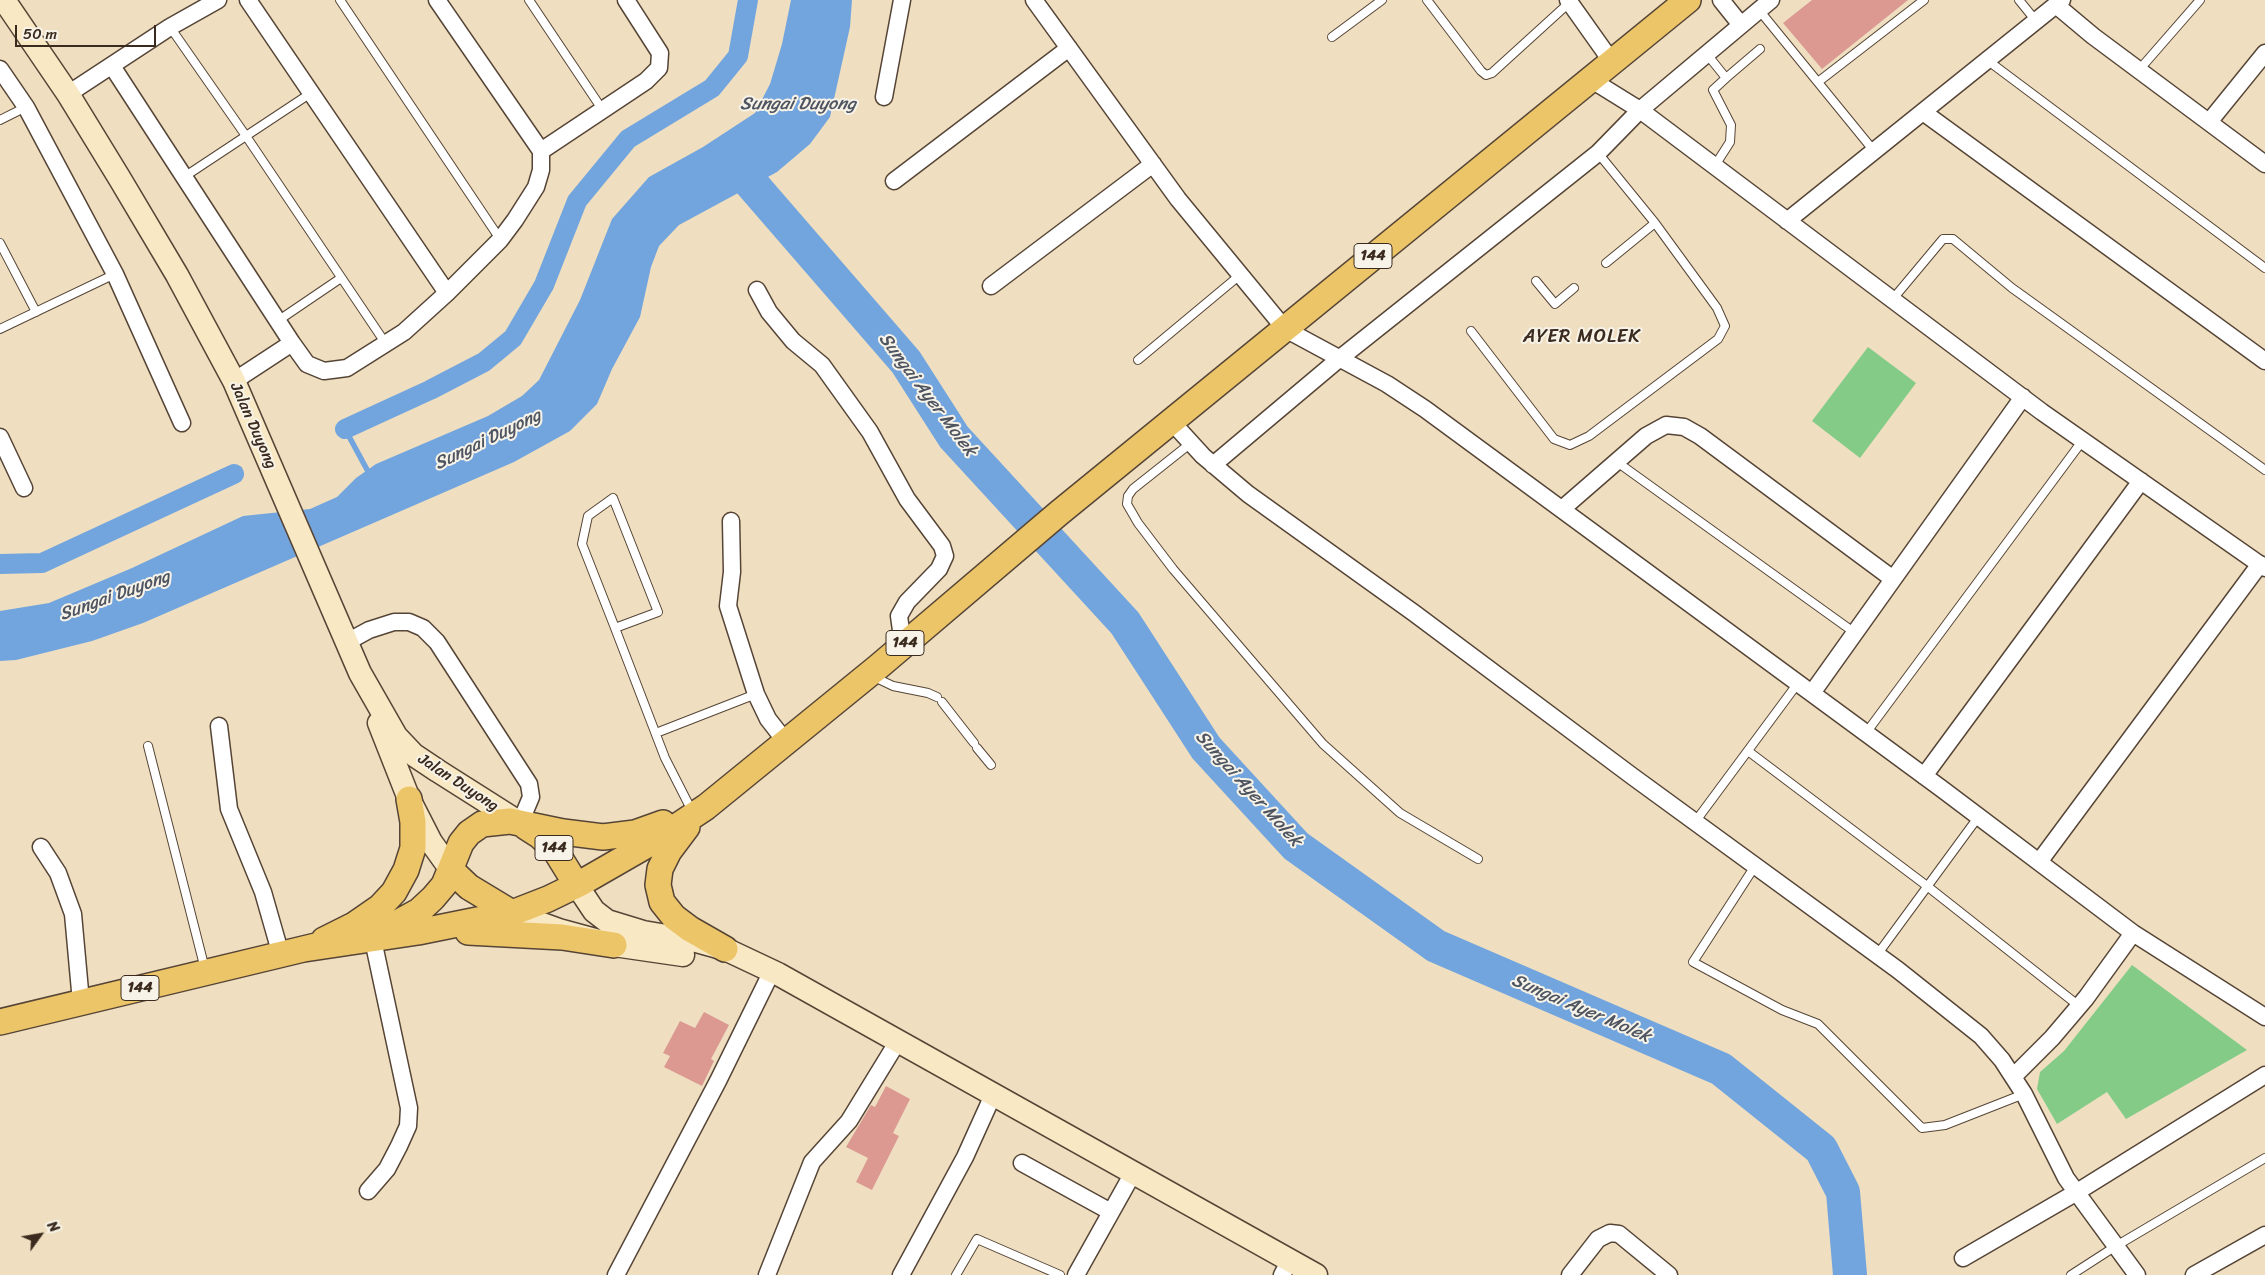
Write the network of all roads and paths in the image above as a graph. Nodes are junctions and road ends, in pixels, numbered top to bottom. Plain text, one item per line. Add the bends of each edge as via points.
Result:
1 (4, 0) edge
2 (218, 0) edge
3 (248, 0) edge
4 (340, 0) edge
5 (437, 0) edge
6 (529, 0) edge
7 (626, 0) edge
8 (902, 0) edge
9 (1034, 0) edge
10 (1382, 0) edge
11 (1427, 0) edge
12 (1688, 0) edge
13 (1721, 0) edge
14 (1924, 0) edge
15 (2019, 0) edge
16 (2200, 0) edge
17 (1570, 1) edge
18 (2059, 3) edge
19 (1765, 5) edge
20 (2036, 21) junction
21 (1741, 25) junction
22 (170, 28) junction
23 (1332, 38) dead end
24 (1069, 48) junction
25 (1760, 49) dead end
26 (1706, 53) junction
27 (2265, 53) edge
28 (1988, 60) junction
29 (1612, 62) junction
30 (112, 66) junction
31 (0, 69) edge
32 (2139, 70) junction
33 (1726, 78) junction
34 (1590, 79) junction
35 (1818, 82) junction
36 (311, 93) junction
37 (68, 94) junction
38 (884, 98) dead end
39 (26, 106) junction
40 (602, 109) junction
41 (1640, 110) junction
42 (1923, 112) junction
43 (0, 120) edge
44 (2209, 122) junction
45 (246, 136) junction
46 (542, 151) junction
47 (1874, 151) junction
48 (1598, 153) junction
49 (1153, 164) junction
50 (2265, 164) edge
51 (1714, 167) junction
52 (184, 177) junction
53 (894, 181) dead end
54 (1787, 221) junction
55 (1656, 223) junction
56 (500, 240) junction
57 (0, 242) edge
58 (1606, 263) dead end
59 (2265, 268) edge
60 (115, 274) junction
61 (1240, 274) junction
62 (341, 278) junction
63 (1536, 281) dead end
64 (991, 286) dead end
65 (1574, 288) dead end
66 (757, 290) dead end
67 (447, 293) junction
68 (1892, 300) junction
69 (36, 312) junction
70 (279, 320) junction
71 (0, 329) edge
72 (1285, 329) junction
73 (1471, 331) dead end
74 (292, 343) junction
75 (387, 344) junction
76 (1339, 358) junction
77 (1138, 360) dead end
78 (2265, 361) edge
79 (234, 381) junction
80 (2023, 397) junction
81 (1172, 421) junction
82 (182, 423) dead end
83 (0, 437) edge
84 (2083, 440) junction
85 (1191, 443) junction
86 (1617, 462) junction
87 (1213, 465) junction
88 (2265, 470) edge
89 (2141, 481) junction
90 (24, 488) dead end
91 (1562, 509) junction
92 (732, 521) dead end
93 (2262, 566) edge
94 (1893, 579) junction
95 (615, 628) junction
96 (1855, 633) junction
97 (347, 642) junction
98 (903, 645) junction
99 (360, 673) junction
100 (868, 675) junction
101 (1798, 683) junction
102 (1812, 693) junction
103 (756, 694) junction
104 (219, 726) dead end
105 (1866, 733) junction
106 (656, 734) junction
107 (786, 742) junction
108 (148, 746) dead end
109 (1748, 751) junction
110 (990, 765) dead end
111 (1924, 776) junction
112 (409, 799) junction
113 (698, 808) junction
114 (1979, 816) junction
115 (1695, 822) junction
116 (520, 823) junction
117 (41, 847) dead end
118 (1478, 859) dead end
119 (2039, 862) junction
120 (1756, 866) junction
121 (451, 870) junction
122 (576, 884) junction
123 (1927, 886) junction
124 (512, 913) junction
125 (418, 932) junction
126 (2133, 933) junction
127 (373, 940) junction
128 (614, 944) junction
129 (725, 949) junction
130 (292, 952) junction
131 (1877, 955) junction
132 (765, 968) junction
133 (206, 973) junction
134 (81, 1002) junction
135 (2079, 1006) junction
136 (2265, 1017) edge
137 (0, 1022) edge
138 (898, 1041) junction
139 (2265, 1075) edge
140 (2013, 1077) junction
141 (993, 1094) junction
142 (2024, 1094) junction
143 (2265, 1158) edge
144 (1022, 1163) dead end
145 (1133, 1173) junction
146 (368, 1191) dead end
147 (2077, 1192) junction
148 (1111, 1212) junction
149 (2265, 1235) edge
150 (2116, 1246) junction
151 (1963, 1258) dead end
152 (1286, 1268) edge
153 (616, 1275) edge
154 (767, 1275) edge
155 (901, 1275) edge
156 (956, 1275) edge
157 (1060, 1275) edge
158 (1076, 1275) edge
159 (1316, 1275) edge
160 (1570, 1275) edge
161 (1669, 1275) edge
162 (2071, 1275) edge
163 (2137, 1275) edge
164 (2194, 1275) edge

1 - 37 main road, Jalan Duyong
2 - 22 street
3 - 36 street
4 - 56 lane
5 - 46 street
6 - 40 lane
7 - 40 street via 660,53 659,68 646,81
8 - 38 street
9 - 24 street
10 - 23 lane
11 - 17 lane via 1486,75
12 - 29 main road, 144
13 - 21 street
14 - 35 lane
15 - 20 lane
16 - 32 lane
17 - 29 street
18 - 20 street
18 - 32 street
19 - 21 street
19 - 35 lane
20 - 28 street
21 - 26 street
22 - 30 street
22 - 45 lane
24 - 49 street
24 - 53 street
25 - 33 lane
26 - 33 lane
26 - 41 street
27 - 44 street
28 - 42 street
28 - 59 lane
29 - 34 main road, 144
30 - 37 street
30 - 52 street
31 - 39 street
32 - 44 street
33 - 51 lane via 1713,90 1731,126 1730,142
34 - 41 street
34 - 72 main road, 144
35 - 47 lane
36 - 45 lane
36 - 67 street
37 - 79 main road, Jalan Duyong via 177,275
39 - 43 lane
39 - 60 street
40 - 46 street
41 - 48 street
41 - 51 street
42 - 47 street
42 - 78 street
44 - 50 street
45 - 52 lane
45 - 62 lane
46 - 56 street via 536,187
47 - 54 street
48 - 55 lane
48 - 76 street
49 - 61 street
49 - 64 street
51 - 54 street
52 - 70 street
54 - 68 street
55 - 58 lane
55 - 73 lane via 1717,308 1725,326 1718,339 1589,436 1570,446 1554,438
56 - 67 street
57 - 69 lane
60 - 69 lane
60 - 82 street
61 - 72 street
61 - 77 lane
62 - 70 lane
62 - 75 lane
63 - 65 lane via 1555,304
66 - 98 street via 769,312 793,341 822,365 865,424 907,499 942,546 945,556 939,568 907,602 899,616
67 - 75 street
68 - 80 street
68 - 88 lane via 1943,239 1953,239 2012,288
69 - 71 lane
70 - 74 street
72 - 76 street
72 - 81 main road, 144
74 - 75 street via 307,364 324,371 348,368
74 - 79 street
76 - 87 street
76 - 91 street via 1425,409
79 - 97 main road, Jalan Duyong
80 - 84 street
80 - 94 street
81 - 85 street
81 - 98 main road, 144
83 - 90 street
84 - 89 street
84 - 105 lane
85 - 87 street
85 - 118 lane via 1133,488 1127,504 1132,512 1173,569 1323,744 1400,813
86 - 91 street
86 - 94 street via 1646,436 1666,425 1684,427
86 - 96 lane
87 - 115 street
89 - 93 street
89 - 111 street
91 - 101 street
92 - 103 street via 728,606
93 - 119 street
94 - 96 street
95 - 95 lane via 658,612 613,498 588,516 582,544
95 - 106 lane
96 - 102 street
97 - 99 main road, Jalan Duyong
97 - 116 street via 369,630 394,622 409,622 423,628 437,642 528,784 531,798
98 - 100 main road, 144
99 - 112 main road
99 - 116 main road, Jalan Duyong via 396,736 414,754
100 - 107 main road, 144
100 - 110 lane via 894,686 928,693 939,700
101 - 102 street
101 - 109 lane
102 - 105 street
103 - 106 lane
103 - 107 street via 768,719
104 - 130 street via 229,809
105 - 111 street
106 - 113 lane via 665,758
107 - 113 main road, 144
108 - 133 lane
109 - 115 lane
109 - 123 lane
111 - 114 street
112 - 121 main road via 430,842
112 - 130 main road via 413,848 394,892 380,907 354,925
113 - 116 main road, 144 via 634,833 603,837
113 - 122 main road, 144 via 661,837
113 - 129 main road via 660,869 658,885 662,902 674,917
114 - 119 street
114 - 123 lane
115 - 120 street
116 - 121 main road, 144 via 495,821 482,824 461,843
116 - 122 main road, 144 via 556,850
117 - 134 street via 67,891 73,914
119 - 126 street
120 - 131 street
120 - 142 lane via 1693,962 1782,1010 1818,1024 1922,1128 1944,1125
121 - 124 main road via 468,887
121 - 130 main road, 144 via 433,898 419,911 399,922
122 - 124 main road, 144
122 - 129 main road, 144 via 594,911 614,924
123 - 131 lane
123 - 135 lane
124 - 125 main road, 144
124 - 128 main road via 559,930
125 - 127 main road, 144
125 - 128 main road via 481,931
126 - 135 street
126 - 136 street
127 - 130 main road, 144
127 - 146 street via 409,1108 408,1126 400,1146 387,1169
128 - 132 main road
129 - 132 main road, 144
130 - 133 main road, 144
131 - 140 street via 1981,1036
132 - 138 main road
132 - 153 street via 718,1082
133 - 134 main road, 144
134 - 137 main road, 144
135 - 140 street
138 - 141 main road
138 - 154 street via 849,1120 812,1162
139 - 147 street
140 - 142 street
141 - 145 main road
141 - 155 street via 965,1156
142 - 147 street via 2049,1147
143 - 150 lane
144 - 148 street
145 - 148 street
145 - 152 main road
147 - 150 street
147 - 151 street
148 - 158 street
149 - 164 street
150 - 162 lane
150 - 163 street
152 - 159 main road
156 - 157 lane via 977,1239
160 - 161 street via 1598,1239 1610,1233 1619,1234

